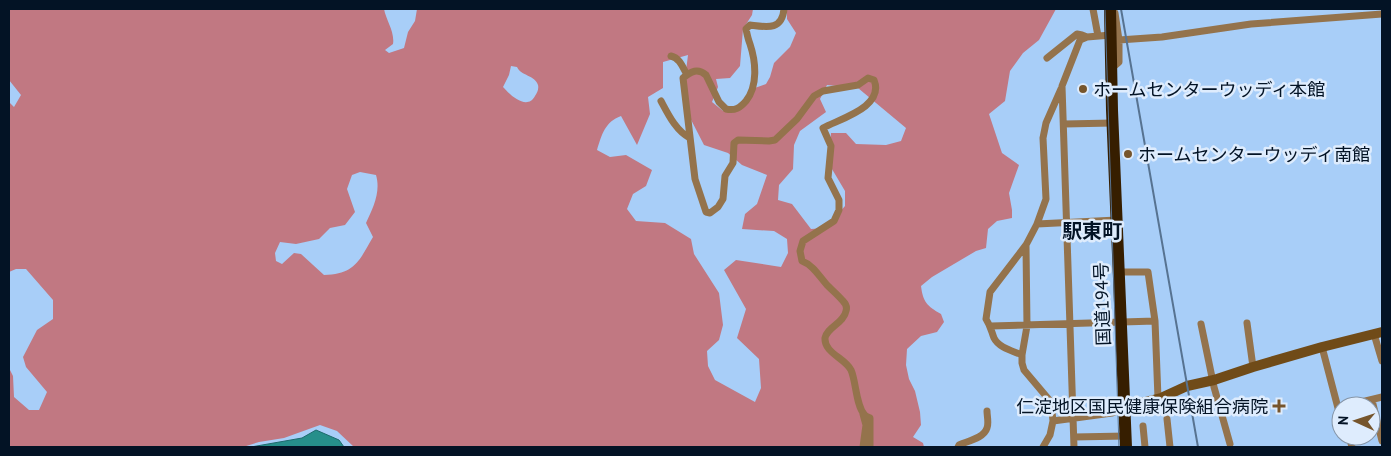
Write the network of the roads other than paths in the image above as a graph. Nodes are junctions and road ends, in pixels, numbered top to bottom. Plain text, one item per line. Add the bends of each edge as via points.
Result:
1 (784, 9) edge
2 (1093, 9) edge
3 (1111, 9) edge
4 (1382, 14) edge
5 (1087, 37) junction
6 (1109, 37) junction
7 (671, 56) dead end
8 (1047, 58) dead end
9 (686, 75) junction
10 (1062, 86) junction
11 (661, 101) dead end
12 (1113, 123) junction
13 (1064, 124) junction
14 (690, 138) junction
15 (1117, 220) junction
16 (1066, 223) junction
17 (1037, 224) junction
18 (1026, 245) junction
19 (1118, 272) junction
20 (1155, 321) junction
21 (1120, 322) junction
22 (1247, 323) dead end
23 (1070, 324) junction
24 (1201, 324) dead end
25 (991, 326) junction
26 (1027, 326) junction
27 (1378, 333) edge
28 (1322, 346) junction
29 (1022, 355) junction
30 (1382, 359) edge
31 (1253, 367) junction
32 (1213, 380) junction
33 (1338, 396) edge
34 (1161, 398) junction
35 (1125, 407) junction
36 (987, 411) dead end
37 (864, 414) junction
38 (1074, 418) junction
39 (1166, 419) dead end
40 (1053, 421) junction
41 (1143, 426) dead end
42 (1074, 438) junction
43 (1126, 442) edge
44 (1230, 444) dead end
45 (956, 445) edge
46 (863, 447) edge
47 (870, 447) edge
48 (1043, 447) edge
49 (1074, 447) edge
50 (1145, 447) edge
51 (1170, 447) edge

1 - 9 street via 778,24 771,27 750,25 746,29 754,66 754,85 742,106 726,109 702,72 698,70
2 - 6 street
3 - 6 highway, 国道194号
4 - 6 street via 1251,24 1162,37
5 - 6 street
5 - 8 street via 1077,34
5 - 10 street via 1080,40
6 - 12 highway, 国道194号
7 - 9 street via 678,60
9 - 14 street via 683,78
10 - 13 street
10 - 17 street via 1043,138 1046,199
11 - 14 street via 673,122
12 - 13 street
12 - 15 highway, 国道194号
13 - 16 street
14 - 37 street via 695,179 706,212 710,213 723,199 734,143 738,140 775,140 797,119 814,96 858,85 868,78 874,80 875,93 864,108 823,128 831,146 828,178 839,200 839,210 834,221 803,241 800,250 802,261 808,263 847,308 843,319 825,337 826,344 850,367
15 - 16 street
15 - 19 highway, 国道194号
16 - 17 street
16 - 23 street
17 - 18 street
18 - 25 street via 990,292 986,319
18 - 26 street
19 - 20 street via 1148,272
19 - 21 highway, 国道194号
20 - 21 street
20 - 34 street
21 - 23 street
21 - 35 highway, 国道194号
22 - 31 street
23 - 26 street
23 - 38 street
24 - 32 street
25 - 26 street
25 - 29 street via 997,342
26 - 29 street
27 - 28 street
27 - 30 street
28 - 31 street
28 - 33 street
29 - 40 street via 1024,370 1051,402
31 - 32 street
32 - 34 street via 1188,392
32 - 44 street
34 - 35 street
35 - 38 street via 1112,413
35 - 43 highway, 国道194号
36 - 45 street via 984,434
37 - 46 street
37 - 47 street via 870,418
38 - 40 street
38 - 42 street
39 - 51 street
40 - 48 street
41 - 50 street
42 - 43 street
42 - 49 street

